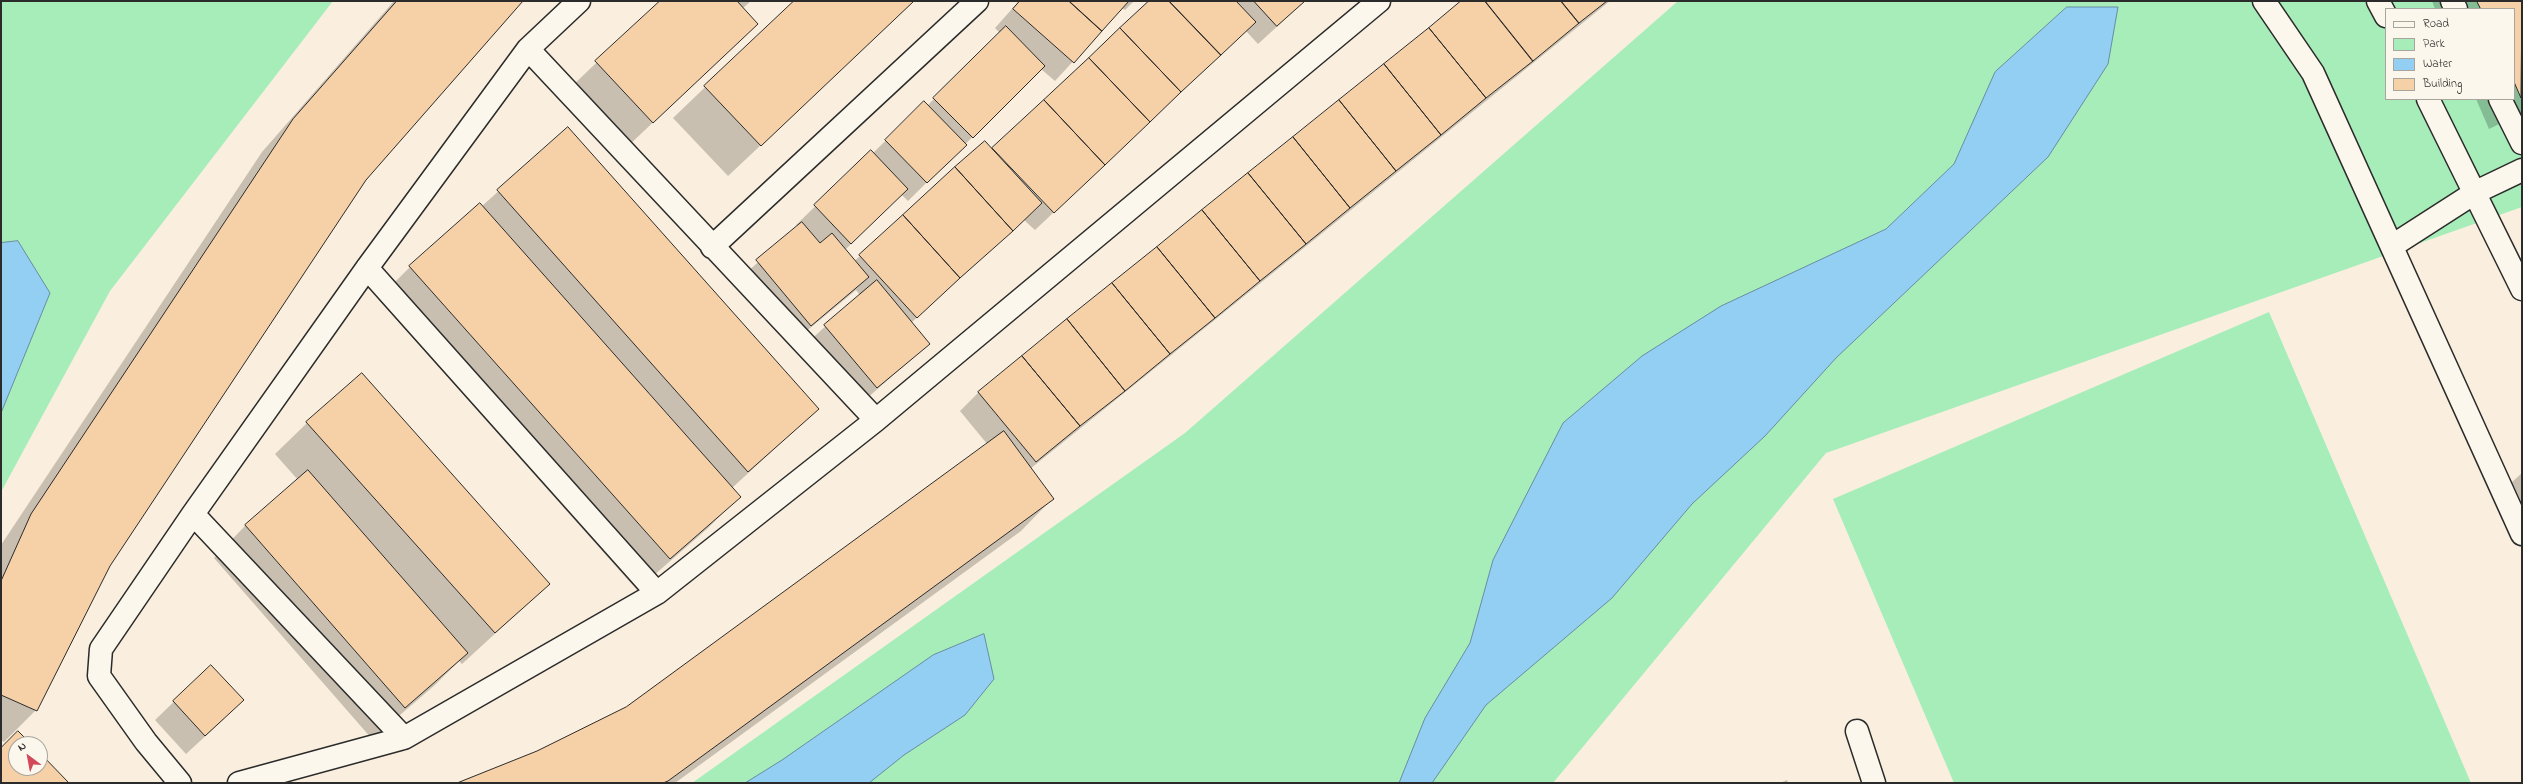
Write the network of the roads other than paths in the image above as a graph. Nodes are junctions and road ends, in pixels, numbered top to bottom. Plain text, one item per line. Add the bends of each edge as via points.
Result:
1 (579, 1) edge
2 (977, 1) edge
3 (1379, 1) edge
4 (2264, 1) edge
5 (2378, 1) edge
6 (2385, 14) edge
7 (528, 49) junction
8 (2429, 100) edge
9 (2500, 100) edge
10 (2522, 144) edge
11 (2522, 170) edge
12 (2476, 192) junction
13 (2392, 246) junction
14 (712, 248) junction
15 (367, 268) junction
16 (2522, 289) edge
17 (876, 420) junction
18 (193, 514) junction
19 (2522, 534) edge
20 (657, 593) junction
21 (1857, 731) dead end
22 (404, 738) junction
23 (180, 783) edge
24 (239, 783) edge
25 (1874, 783) edge

1 - 7 street
2 - 14 street
3 - 17 street
4 - 13 street via 2313,73
5 - 6 street
7 - 14 street
7 - 15 street
8 - 12 street
9 - 10 street
11 - 12 street
12 - 13 street
12 - 16 street
13 - 19 street
14 - 17 street
15 - 18 street
15 - 20 street
17 - 20 street
18 - 22 street
18 - 23 street via 101,649 99,676 146,742
20 - 22 street
21 - 25 street
22 - 24 street

